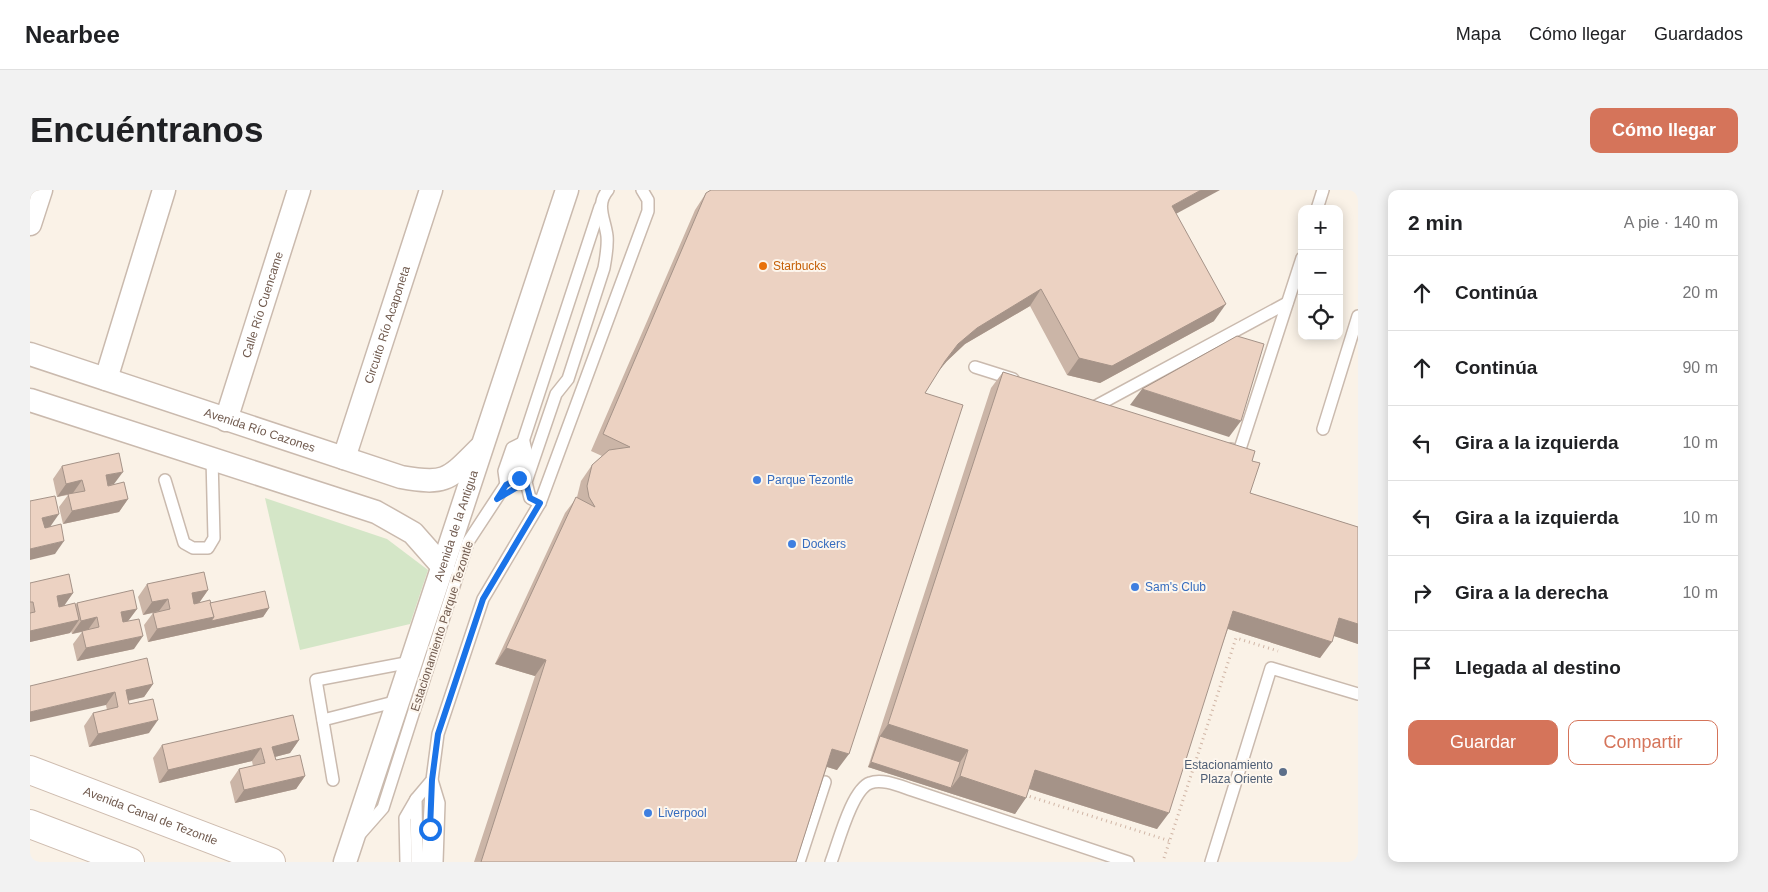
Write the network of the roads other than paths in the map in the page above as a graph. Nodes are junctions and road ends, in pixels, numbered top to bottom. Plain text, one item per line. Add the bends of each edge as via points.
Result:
1 (41, 190) edge
2 (164, 190) edge
3 (299, 190) edge
4 (431, 190) edge
5 (567, 190) edge
6 (608, 190) edge
7 (642, 190) edge
8 (1323, 190) edge
9 (1318, 205) edge
10 (600, 207) junction
11 (30, 224) edge
12 (1298, 270) edge
13 (1287, 303) junction
14 (1358, 316) edge
15 (30, 354) edge
16 (975, 367) dead end
17 (106, 380) junction
18 (1021, 382) edge
19 (30, 400) edge
20 (1114, 411) edge
21 (226, 420) junction
22 (1323, 429) dead end
23 (1221, 446) edge
24 (481, 447) junction
25 (212, 458) junction
26 (344, 458) junction
27 (165, 480) dead end
28 (526, 482) junction
29 (497, 499) junction
30 (540, 503) junction
31 (442, 567) junction
32 (411, 662) junction
33 (1358, 694) edge
34 (398, 702) junction
35 (323, 720) junction
36 (30, 770) edge
37 (333, 780) dead end
38 (432, 780) junction
39 (825, 782) edge
40 (416, 799) junction
41 (30, 824) edge
42 (348, 854) edge
43 (130, 862) edge
44 (271, 862) edge
45 (406, 862) edge
46 (417, 862) edge
47 (427, 862) edge
48 (437, 862) edge
49 (799, 862) edge
50 (831, 862) edge
51 (1128, 862) edge
52 (1212, 862) edge

1 - 11 street
2 - 17 street
3 - 21 street, Calle Río Cuencame
4 - 26 street, Circuito Río Acaponeta
5 - 24 street, Avenida de la Antigua
6 - 10 lane, Estacionamiento Parque Tezontle
7 - 30 lane via 648,200 648,211
8 - 9 lane
10 - 28 lane via 608,250 604,268 568,380 556,394
10 - 29 lane, Estacionamiento Parque Tezontle via 524,442
12 - 13 lane
13 - 20 lane via 1091,404
13 - 23 lane via 1239,452
14 - 22 lane
15 - 17 street, Avenida Río Cazones
16 - 18 lane
17 - 21 street, Avenida Río Cazones
19 - 25 street
21 - 26 street, Avenida Río Cazones
24 - 26 street, Avenida Río Cazones via 450,478 424,481 401,477
24 - 31 street, Avenida de la Antigua
25 - 27 lane via 214,538 208,548 184,544
25 - 31 street via 376,512 413,532
28 - 29 lane
28 - 30 lane via 530,498
29 - 42 lane, Estacionamiento Parque Tezontle via 468,542 382,808
30 - 38 lane via 483,599 438,734
31 - 32 street, Avenida de la Antigua
32 - 34 street, Avenida de la Antigua
32 - 35 lane via 316,680
33 - 52 lane via 1271,668
34 - 35 lane
34 - 42 street, Avenida de la Antigua
35 - 37 lane
36 - 44 main road, Avenida Canal de Tezontle
38 - 40 lane
38 - 47 lane
38 - 48 lane via 439,803
39 - 49 lane
40 - 45 lane via 405,818
40 - 46 lane
41 - 43 main road
50 - 51 lane via 858,791 870,782 888,783

